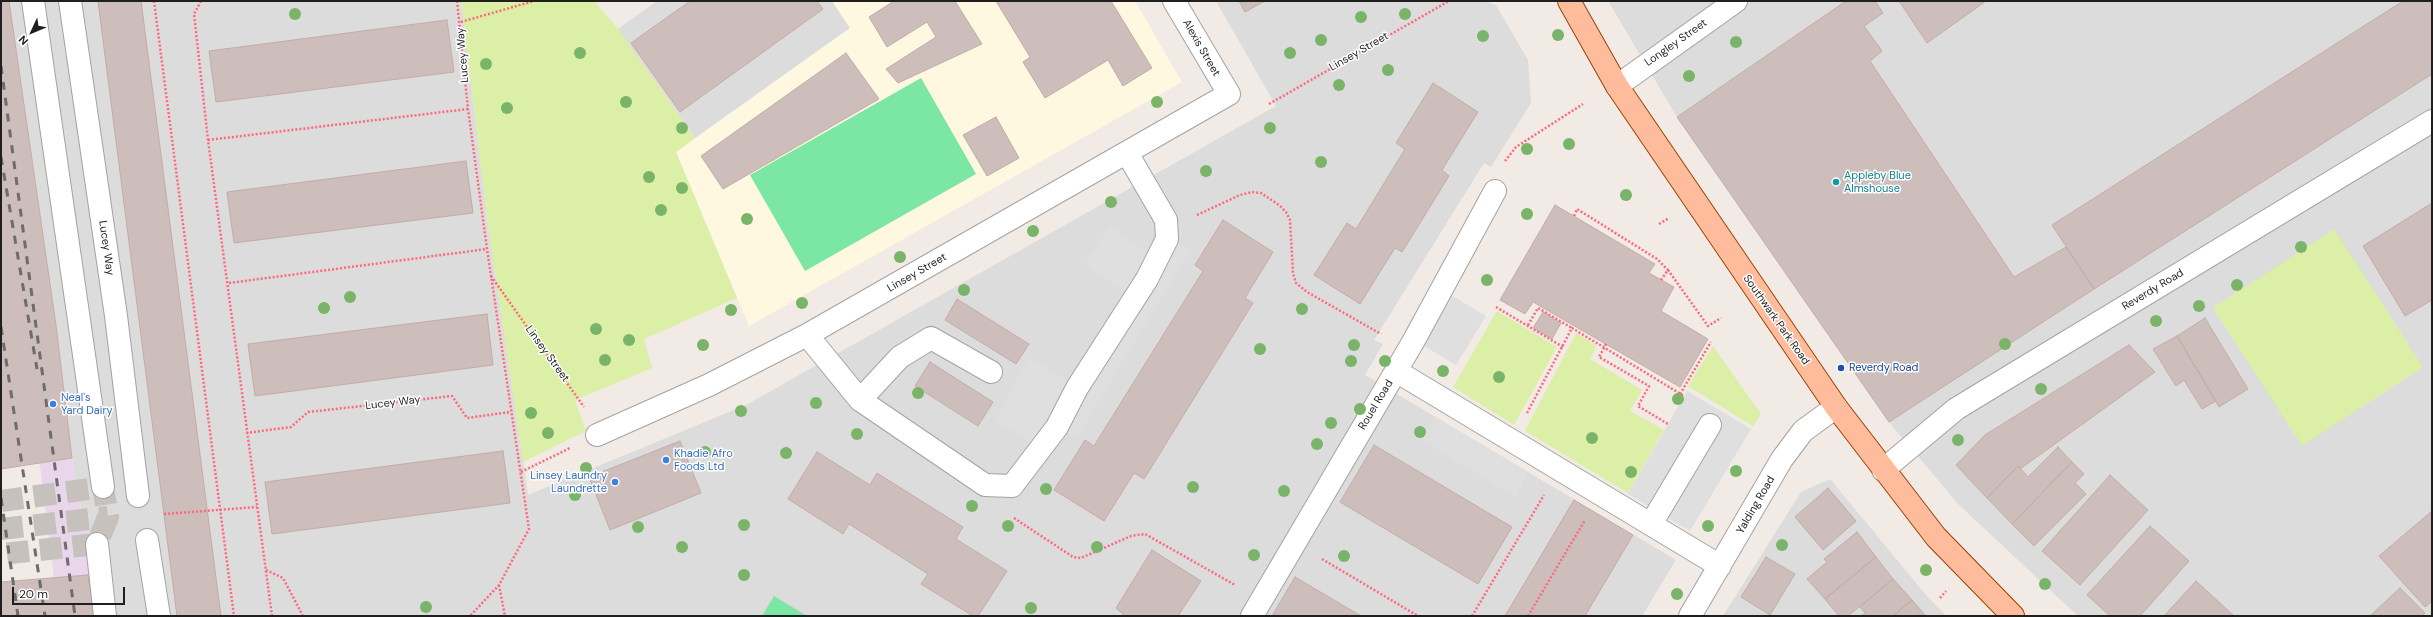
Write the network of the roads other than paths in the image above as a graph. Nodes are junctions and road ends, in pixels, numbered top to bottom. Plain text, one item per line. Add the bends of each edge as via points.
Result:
1 (33, 1) edge
2 (70, 1) edge
3 (1174, 1) edge
4 (1569, 1) edge
5 (1736, 1) edge
6 (1617, 86) junction
7 (1229, 94) joint
8 (2432, 121) edge
9 (1127, 153) junction
10 (1495, 191) road end
11 (807, 335) junction
12 (1396, 371) junction
13 (991, 372) dead end
14 (860, 400) junction
15 (1836, 407) junction
16 (1710, 426) dead end
17 (597, 435) road end
18 (1883, 470) junction
19 (103, 487) dead end
20 (138, 496) dead end
21 (1650, 524) junction
22 (146, 540) dead end
23 (97, 544) dead end
24 (1720, 566) junction
25 (105, 616) edge
26 (159, 616) edge
27 (1252, 616) edge
28 (1690, 616) edge
29 (2013, 616) edge

1 - 19 street
2 - 20 street, Lucey Way via 116,316
3 - 7 street, Alexis Street
4 - 6 main road, Southwark Park Road
5 - 6 street, Longley Street
6 - 15 main road, Southwark Park Road
7 - 9 street, Linsey Street
8 - 18 street, Reverdy Road via 1956,409
9 - 11 street, Linsey Street
9 - 14 street via 1166,220 1167,239 1147,279 1077,388 1057,427 1012,486 985,485
10 - 12 street, Rouel Road
11 - 14 street
11 - 17 street, Linsey Street via 715,382
12 - 21 street
12 - 27 street, Rouel Road
13 - 14 street via 931,338 900,357
15 - 18 main road, Southwark Park Road
15 - 24 street, Yalding Road via 1803,431 1786,453
16 - 21 street
18 - 29 main road, Southwark Park Road via 1936,537
21 - 24 street
22 - 26 street
23 - 25 street
24 - 28 street, Yalding Road

